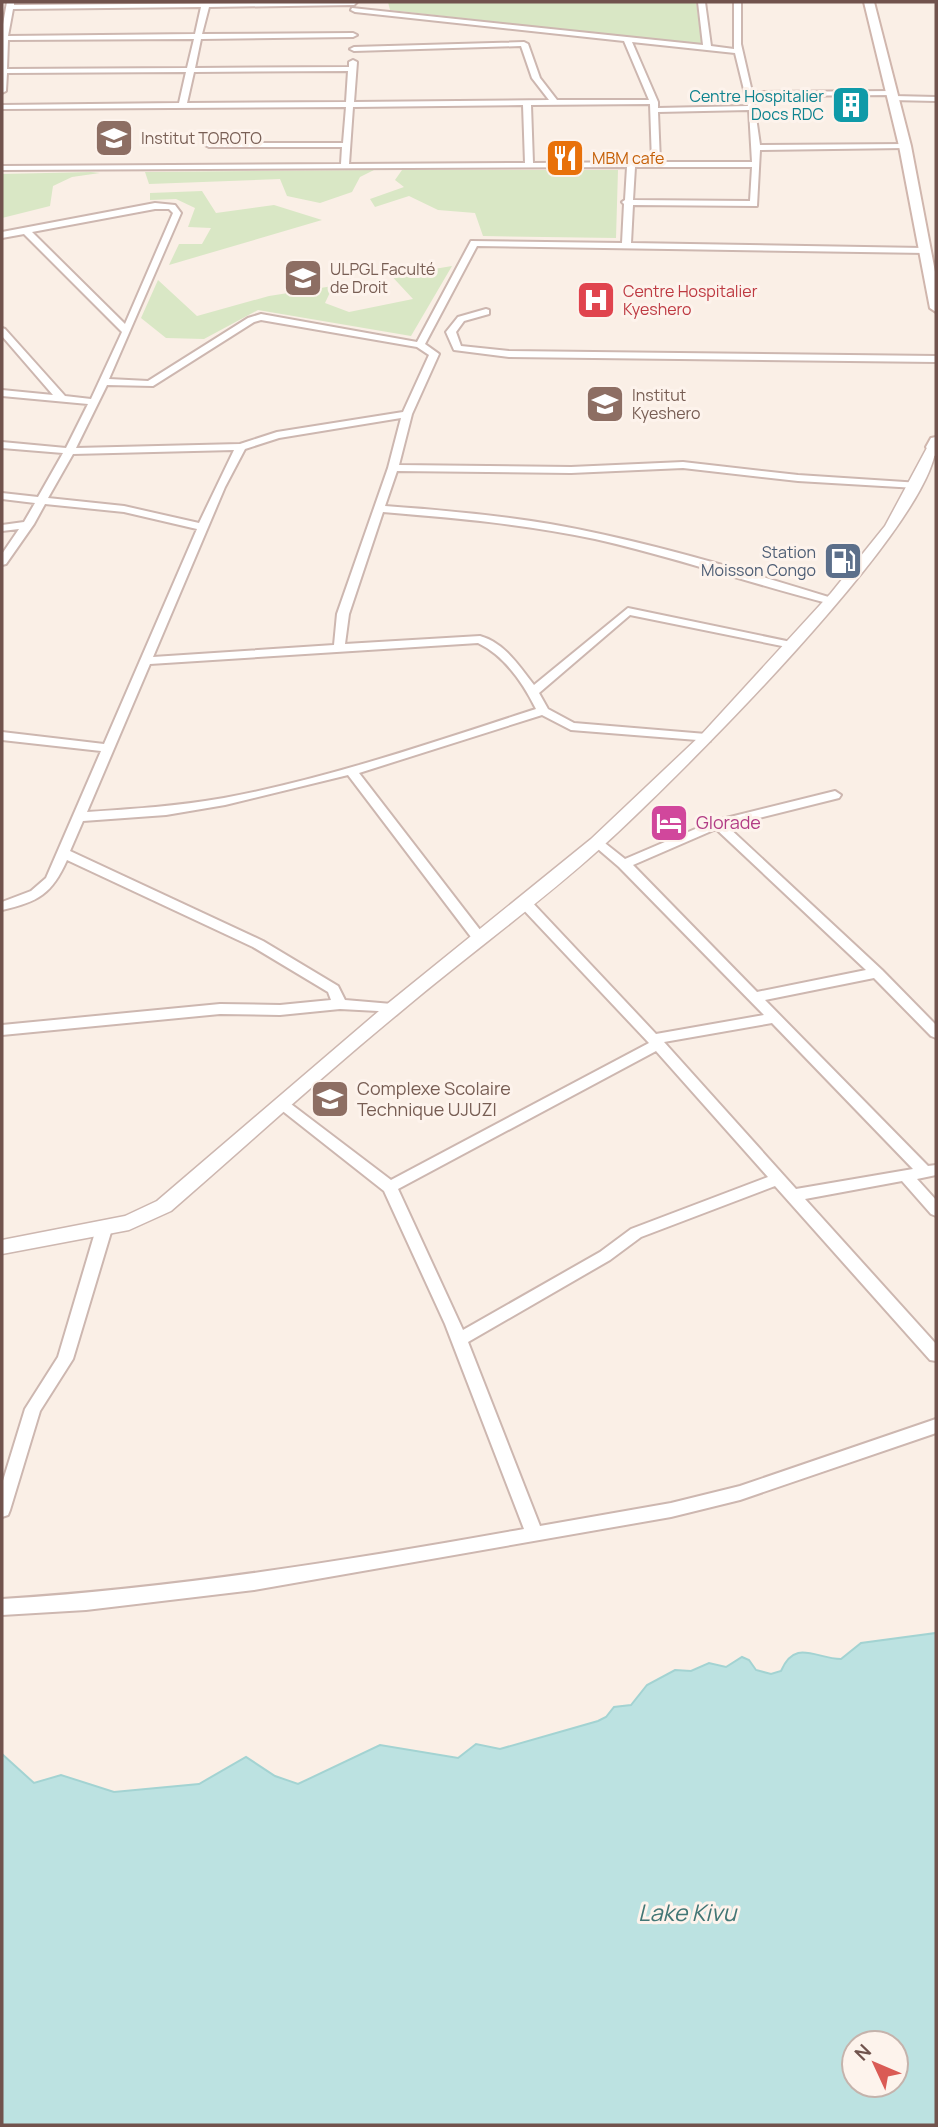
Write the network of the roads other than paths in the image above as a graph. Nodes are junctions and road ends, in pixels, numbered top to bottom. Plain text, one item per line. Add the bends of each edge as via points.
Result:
1 (384, 2) edge
2 (702, 2) edge
3 (738, 2) edge
4 (869, 2) edge
5 (206, 3) edge
6 (142, 4) edge
7 (10, 5) edge
8 (354, 5) edge
9 (386, 11) junction
10 (4, 18) edge
11 (354, 34) junction
12 (197, 35) junction
13 (4, 38) junction
14 (627, 39) junction
15 (707, 47) junction
16 (354, 49) junction
17 (736, 51) junction
18 (3, 61) edge
19 (189, 69) junction
20 (353, 69) junction
21 (4, 71) junction
22 (2, 91) edge
23 (748, 94) junction
24 (893, 96) junction
25 (936, 99) edge
26 (527, 103) junction
27 (555, 103) junction
28 (349, 104) junction
29 (182, 106) junction
30 (654, 106) junction
31 (2, 107) edge
32 (752, 108) junction
33 (209, 145) dead end
34 (346, 145) junction
35 (905, 146) junction
36 (756, 148) junction
37 (529, 164) junction
38 (656, 164) junction
39 (756, 164) junction
40 (345, 165) junction
41 (631, 165) junction
42 (2, 168) edge
43 (626, 202) junction
44 (25, 230) junction
45 (2, 235) edge
46 (626, 245) junction
47 (923, 251) junction
48 (934, 275) edge
49 (936, 308) edge
50 (486, 312) dead end
51 (125, 330) junction
52 (2, 331) edge
53 (420, 345) junction
54 (936, 359) edge
55 (102, 382) junction
56 (2, 393) edge
57 (62, 398) junction
58 (94, 402) junction
59 (407, 414) junction
60 (2, 444) edge
61 (241, 447) junction
62 (935, 447) edge
63 (69, 451) junction
64 (393, 468) junction
65 (916, 485) junction
66 (2, 496) edge
67 (43, 500) junction
68 (378, 508) junction
69 (29, 524) junction
70 (203, 527) junction
71 (2, 528) edge
72 (2, 562) edge
73 (831, 601) junction
74 (792, 645) junction
75 (339, 649) junction
76 (148, 662) junction
77 (533, 692) junction
78 (543, 711) junction
79 (2, 736) edge
80 (706, 738) junction
81 (110, 748) junction
82 (351, 771) junction
83 (835, 795) dead end
84 (78, 817) junction
85 (718, 824) junction
86 (597, 843) junction
87 (63, 853) junction
88 (624, 864) junction
89 (524, 902) junction
90 (2, 906) edge
91 (479, 938) junction
92 (877, 973) junction
93 (754, 997) junction
94 (340, 1003) junction
95 (392, 1009) junction
96 (775, 1018) junction
97 (2, 1030) edge
98 (936, 1033) edge
99 (656, 1042) junction
100 (282, 1105) junction
101 (930, 1171) edge
102 (905, 1175) junction
103 (777, 1179) junction
104 (390, 1187) junction
105 (793, 1195) junction
106 (936, 1210) edge
107 (104, 1229) junction
108 (2, 1247) edge
109 (459, 1340) junction
110 (936, 1356) edge
111 (936, 1426) edge
112 (2, 1510) edge
113 (534, 1532) junction
114 (2, 1607) edge

1 - 9 street
2 - 15 street
3 - 17 street
4 - 24 main road
5 - 6 street
5 - 8 street
5 - 12 street
6 - 7 street
7 - 10 street
8 - 9 street
8 - 11 street
9 - 14 street
10 - 13 street
11 - 12 street
11 - 16 street
12 - 13 street
12 - 19 street
13 - 18 street
14 - 15 street
14 - 30 street
15 - 17 street
16 - 20 street
16 - 27 street via 524,44 536,78
17 - 23 street
18 - 21 street
19 - 20 street
19 - 21 street
19 - 29 street
20 - 28 street
21 - 22 street
23 - 24 street
23 - 32 street
24 - 25 street
24 - 35 main road
26 - 27 street
26 - 28 street
26 - 37 street
27 - 30 street
28 - 29 street
28 - 34 street
29 - 31 street
30 - 32 street
30 - 38 street
32 - 36 street
33 - 34 street
34 - 40 street
35 - 36 street
35 - 47 main road
36 - 39 street
37 - 40 street
37 - 41 street
38 - 39 street
38 - 41 street
39 - 43 street via 751,206
40 - 42 street
41 - 43 street
43 - 46 street
44 - 45 street
44 - 51 street
44 - 51 street via 155,206 176,210
46 - 47 street
46 - 53 street via 476,242
47 - 48 main road
48 - 49 main road
50 - 54 street via 461,318 451,332 457,348 509,354
51 - 55 street
52 - 57 street
53 - 55 street via 261,317 150,384
53 - 59 street via 434,354
55 - 58 street
56 - 57 street
57 - 58 street
58 - 63 street
59 - 61 street via 277,435
59 - 64 street
60 - 63 street
61 - 63 street
61 - 70 street
62 - 65 street
63 - 67 street
64 - 65 street via 571,470 673,465
64 - 68 street
65 - 73 street via 891,528
66 - 67 street
67 - 69 street
67 - 70 street via 124,509
68 - 73 street via 512,521 600,537
68 - 75 street via 343,614
69 - 71 street
69 - 72 street
70 - 76 street
73 - 74 street
74 - 77 street via 628,611
74 - 80 street
75 - 76 street
75 - 77 street via 480,639 505,654
76 - 81 street
77 - 78 street
78 - 80 street via 571,726
78 - 82 street
79 - 81 street
80 - 86 street
81 - 84 street
82 - 84 street via 178,809
82 - 91 street
83 - 85 street
84 - 87 street
85 - 88 street
85 - 92 street
86 - 88 street
86 - 89 street
87 - 90 street via 43,891
87 - 94 street via 258,944 333,989
88 - 93 street
89 - 91 street
89 - 99 street
91 - 95 street
92 - 93 street
92 - 98 street
93 - 96 street
94 - 95 street
94 - 97 street
95 - 100 street
96 - 99 street
96 - 101 street
99 - 103 street
99 - 104 street
100 - 104 street
100 - 107 street via 164,1206
101 - 102 street
102 - 105 street
102 - 106 street
103 - 105 street
103 - 109 street via 636,1233 605,1256
104 - 109 street
105 - 110 street
107 - 108 street
107 - 112 street via 65,1359 33,1409
109 - 113 street
111 - 113 street via 740,1493 671,1510
113 - 114 street via 227,1587

